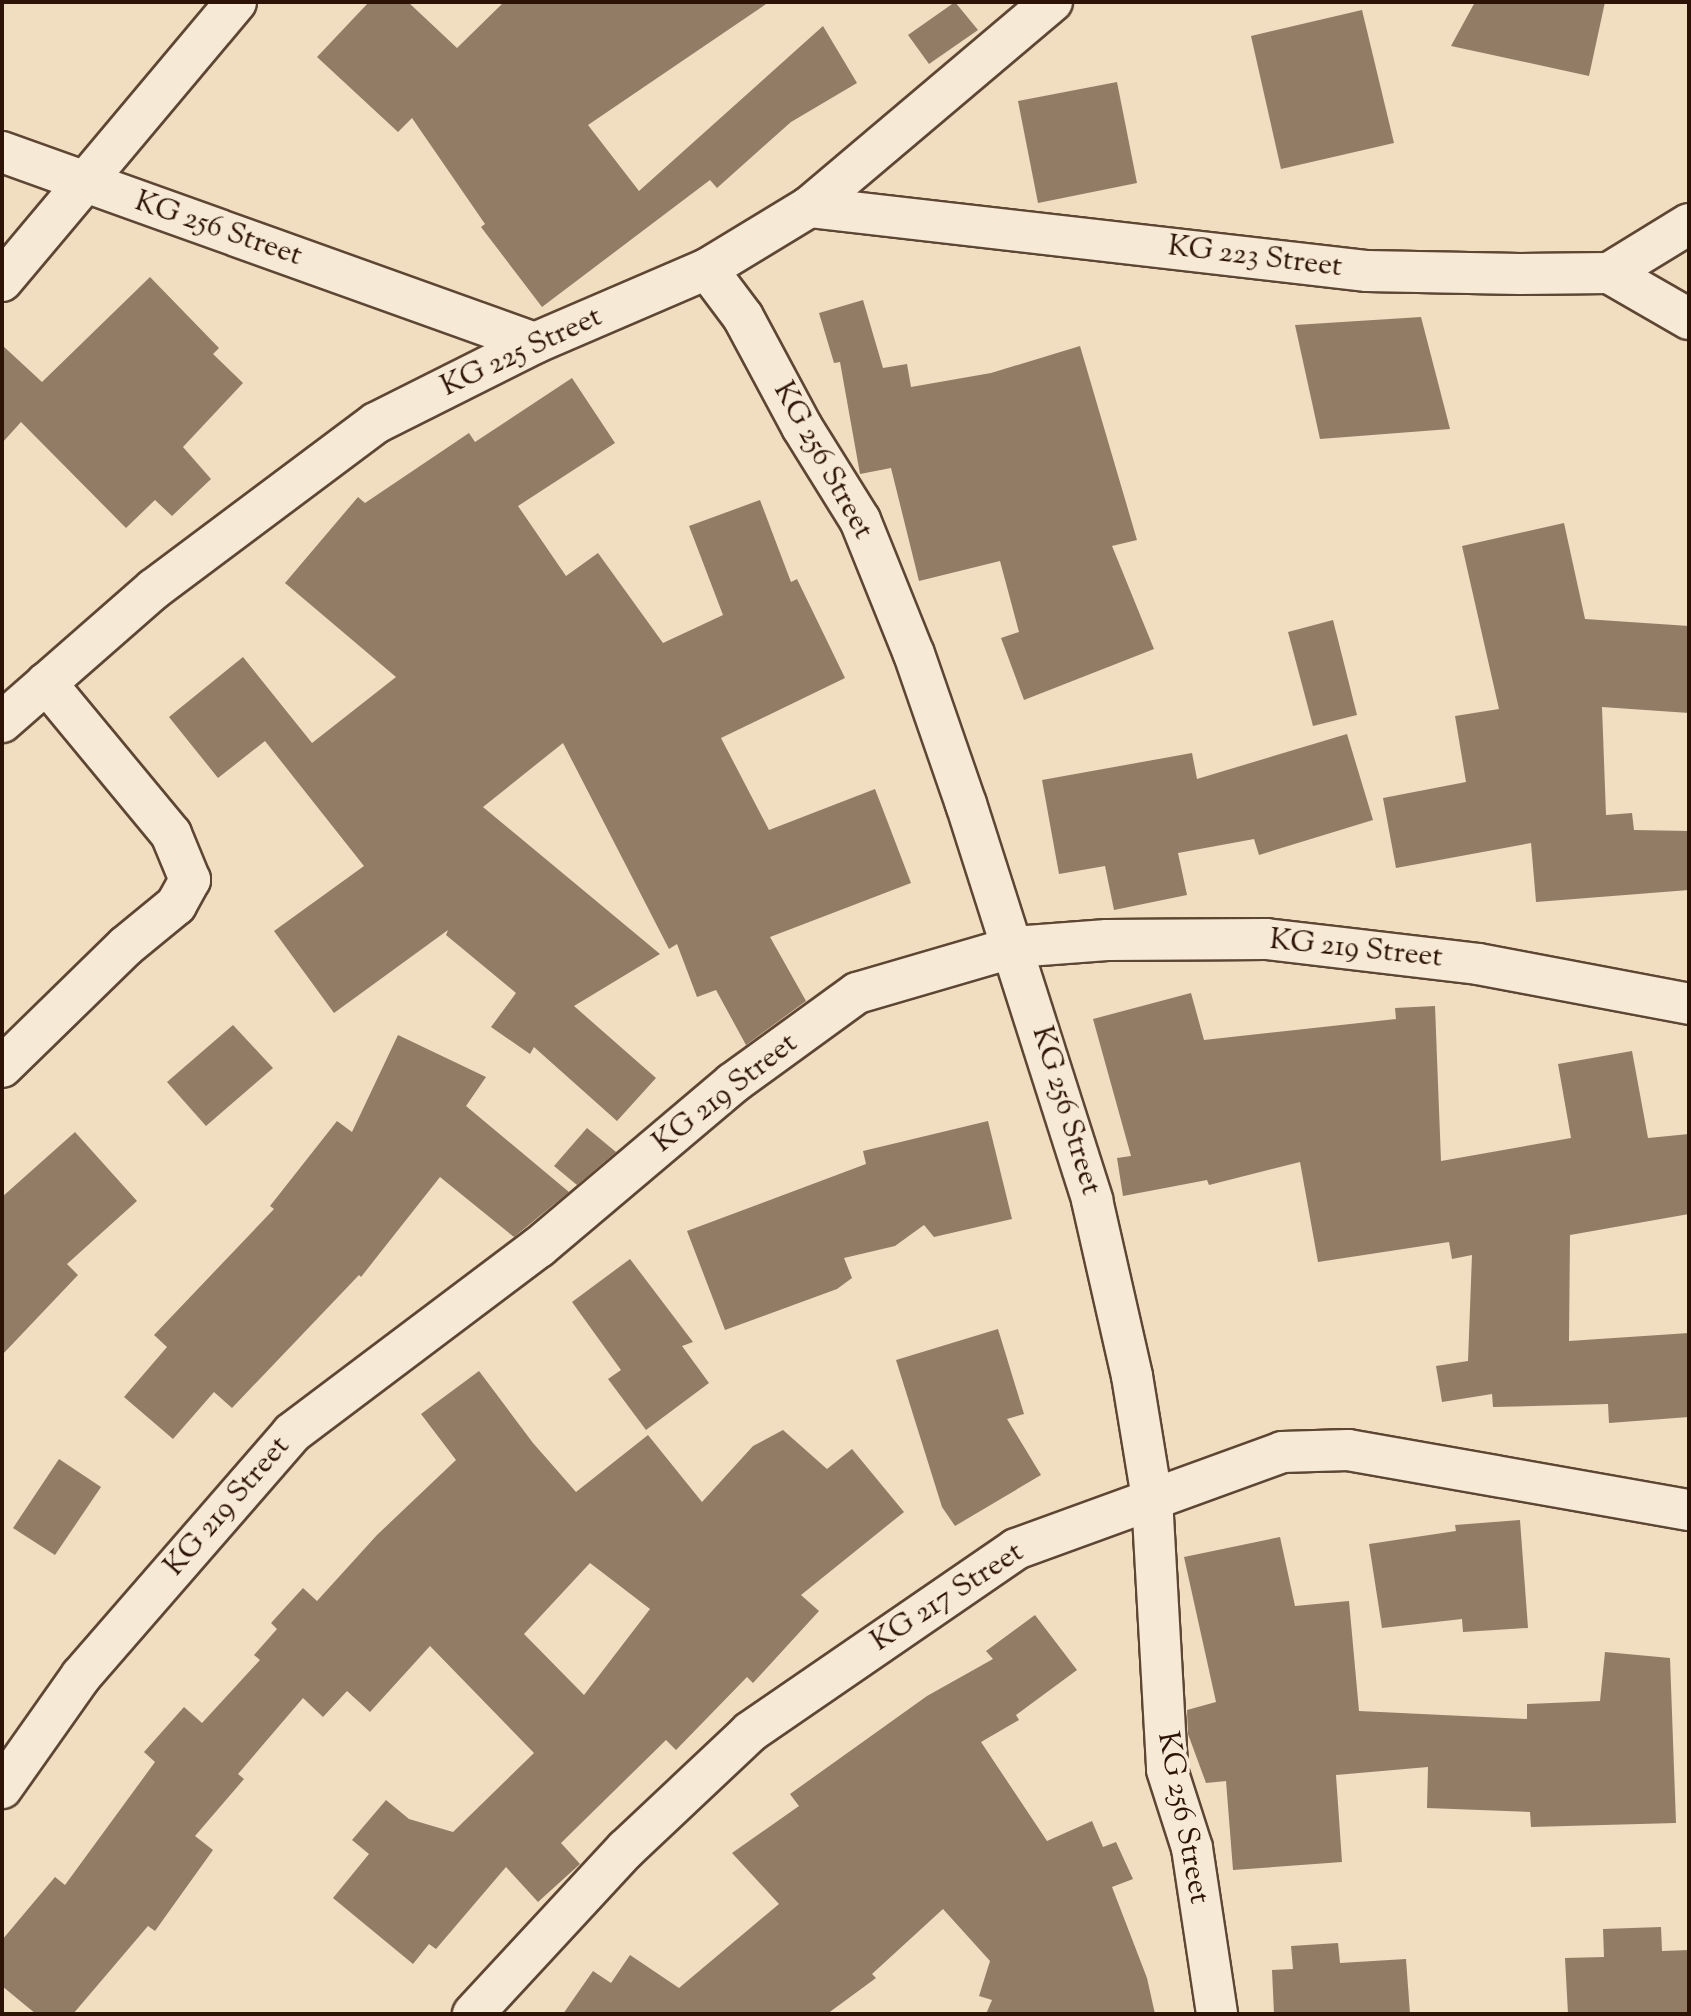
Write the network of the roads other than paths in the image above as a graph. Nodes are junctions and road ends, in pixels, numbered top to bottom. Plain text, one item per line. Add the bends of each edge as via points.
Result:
1 (236, 2) edge
2 (1052, 2) edge
3 (2, 152) edge
4 (81, 182) junction
5 (809, 207) junction
6 (1689, 224) edge
7 (707, 269) junction
8 (1609, 273) junction
9 (2, 281) edge
10 (1689, 319) edge
11 (535, 343) junction
12 (46, 683) junction
13 (2, 722) edge
14 (1014, 947) junction
15 (1689, 1004) edge
16 (2, 1067) edge
17 (1152, 1498) junction
18 (1689, 1510) edge
19 (2, 1788) edge
20 (473, 2014) edge
21 (1217, 2014) edge

1 - 4 street
2 - 5 street, KG 225 Street
3 - 4 street, KG 256 Street
4 - 9 street
4 - 11 street, KG 256 Street
5 - 7 street, KG 225 Street
5 - 8 street, KG 223 Street via 1367,271
6 - 8 street
7 - 11 street, KG 225 Street
7 - 14 street, KG 256 Street via 743,317 860,520 914,654
8 - 10 street
11 - 12 street, KG 225 Street via 376,423 154,589
12 - 13 street, KG 225 Street
12 - 16 street via 171,834 190,880 176,905 126,946
14 - 15 street, KG 219 Street via 1107,940 1266,939 1478,964
14 - 17 street, KG 256 Street via 1092,1200 1132,1376
14 - 19 street, KG 219 Street via 857,993 733,1083 539,1247 292,1433 81,1676
17 - 18 street, KG 217 Street via 1282,1452 1348,1450
17 - 20 street, KG 217 Street via 1016,1549 750,1732 626,1849
17 - 21 street, KG 256 Street via 1167,1770 1192,1848

